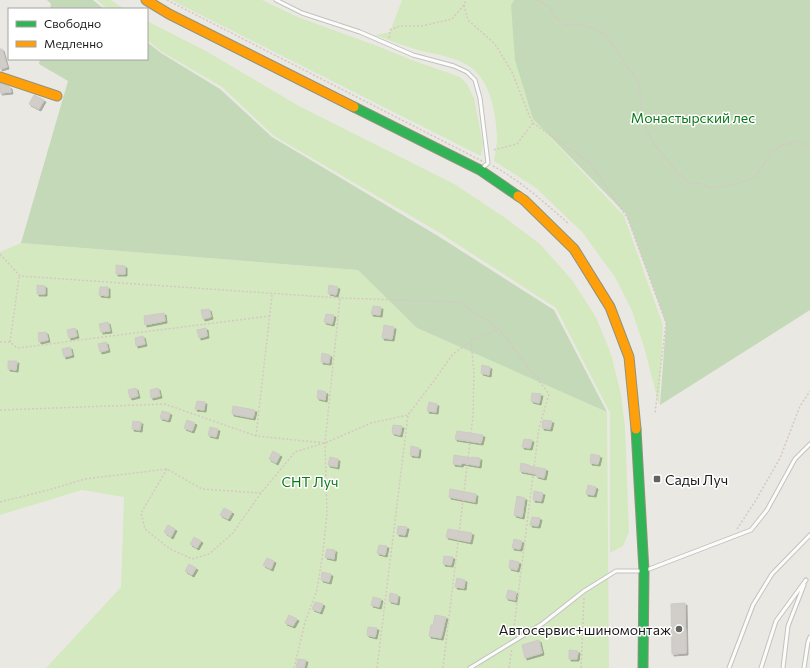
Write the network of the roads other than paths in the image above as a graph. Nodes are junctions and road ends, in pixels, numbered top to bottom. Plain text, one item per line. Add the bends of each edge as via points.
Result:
1 (146, 0) edge
2 (276, 0) edge
3 (0, 77) edge
4 (57, 96) dead end
5 (480, 170) junction
6 (810, 444) edge
7 (810, 535) edge
8 (644, 571) junction
9 (810, 575) edge
10 (806, 580) junction
11 (810, 637) edge
12 (470, 668) edge
13 (643, 668) edge
14 (729, 668) edge
15 (761, 668) edge
16 (783, 668) edge
17 (804, 668) edge

1 - 5 main road via 169,14
2 - 5 lane via 302,13 360,32 413,55 467,72 475,80 480,98 488,163
3 - 4 main road
5 - 8 main road via 524,200 574,249 610,307 628,357 638,445
6 - 8 lane via 795,459 767,510 751,530
7 - 14 lane via 768,580 753,605
8 - 12 lane via 616,571 584,591 542,624
8 - 13 main road
9 - 10 lane
10 - 15 lane via 776,621
10 - 16 lane via 788,626
11 - 17 lane

